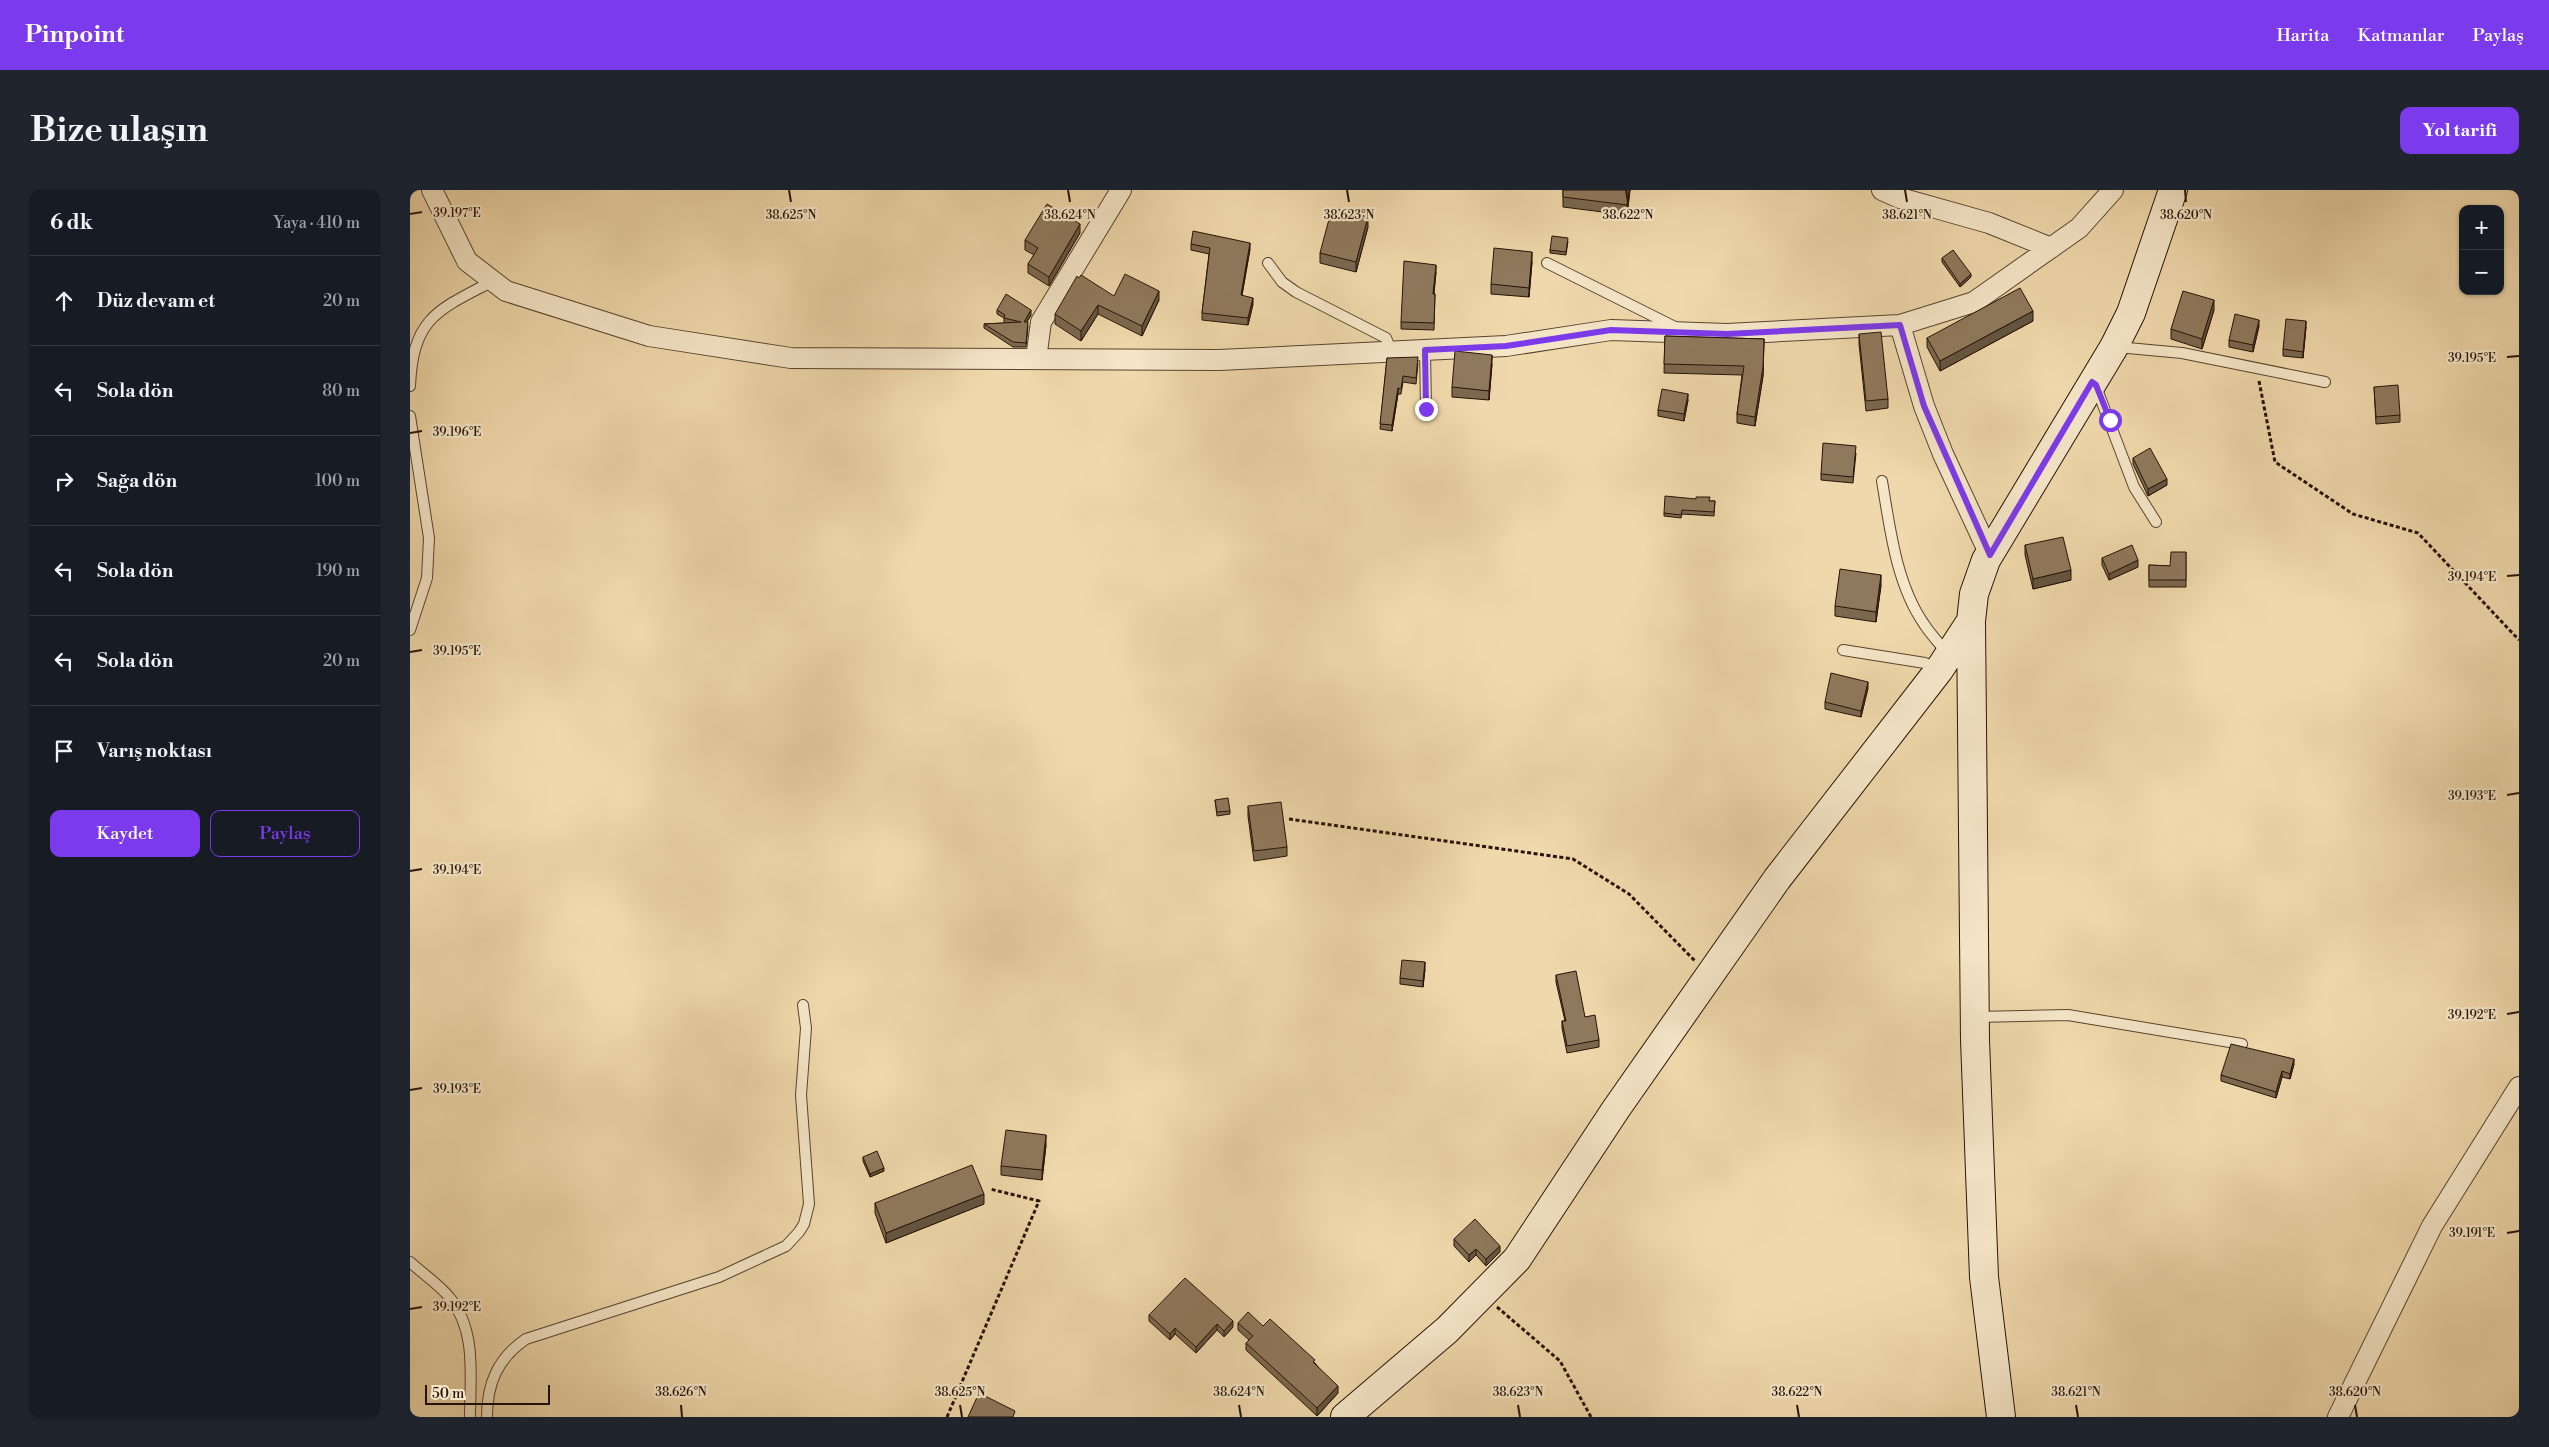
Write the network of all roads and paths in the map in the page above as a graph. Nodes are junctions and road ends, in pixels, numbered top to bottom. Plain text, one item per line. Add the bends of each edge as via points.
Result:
1 (432, 190) edge
2 (1122, 190) edge
3 (1882, 190) edge
4 (2113, 190) edge
5 (2173, 190) edge
6 (2051, 248) junction
7 (1268, 263) dead end
8 (1547, 263) dead end
9 (493, 281) junction
10 (1900, 325) junction
11 (1687, 333) junction
12 (2114, 346) junction
13 (1425, 350) junction
14 (1392, 352) junction
15 (1036, 359) junction
16 (2257, 368) junction
17 (2092, 382) junction
18 (2325, 382) dead end
19 (410, 386) edge
20 (1426, 409) dead end
21 (410, 416) edge
22 (1882, 480) dead end
23 (2156, 522) dead end
24 (1990, 555) junction
25 (1971, 621) junction
26 (410, 630) edge
27 (2519, 640) edge
28 (1842, 650) dead end
29 (1944, 663) junction
30 (1289, 819) dead end
31 (1709, 976) junction
32 (803, 1005) dead end
33 (1975, 1017) junction
34 (2242, 1044) dead end
35 (2519, 1087) edge
36 (990, 1190) dead end
37 (410, 1262) edge
38 (1482, 1295) junction
39 (470, 1417) edge
40 (487, 1417) edge
41 (947, 1417) edge
42 (1345, 1417) edge
43 (1591, 1417) edge
44 (2000, 1417) edge
45 (2338, 1417) edge

1 - 9 street via 467,261
2 - 15 street via 1042,322
3 - 6 street via 1989,223
4 - 6 street via 2080,228
5 - 12 street via 2131,313
6 - 10 street via 1974,302
7 - 14 lane via 1282,282 1296,292 1386,338
8 - 11 lane
9 - 15 street via 506,291 649,336 791,358
9 - 19 lane via 445,306 427,321 420,335
10 - 11 street via 1727,334
10 - 24 street via 1924,406
11 - 13 street via 1611,330 1506,346
12 - 16 lane via 2182,353
12 - 17 street
13 - 14 street
13 - 20 lane
14 - 15 street via 1219,360
16 - 18 lane
16 - 27 path via 2275,462 2353,514 2418,533
17 - 23 lane via 2096,385 2134,487
17 - 24 street
21 - 26 lane via 429,538 427,578
22 - 29 lane via 1893,546 1908,592
24 - 25 street via 1974,594
25 - 29 street
25 - 33 street
28 - 29 lane
29 - 31 street via 1777,879
30 - 31 path via 1573,858 1629,894
31 - 38 street via 1517,1259
32 - 40 lane via 806,1028 801,1095 808,1204 806,1219 799,1232 786,1246 719,1277 526,1339 507,1355 494,1374 488,1395
33 - 34 lane via 2068,1015
33 - 44 street via 1984,1277
35 - 45 street via 2432,1226
36 - 41 path via 1040,1201
37 - 39 lane via 450,1298 467,1330
38 - 42 street via 1447,1330
38 - 43 path via 1560,1361

